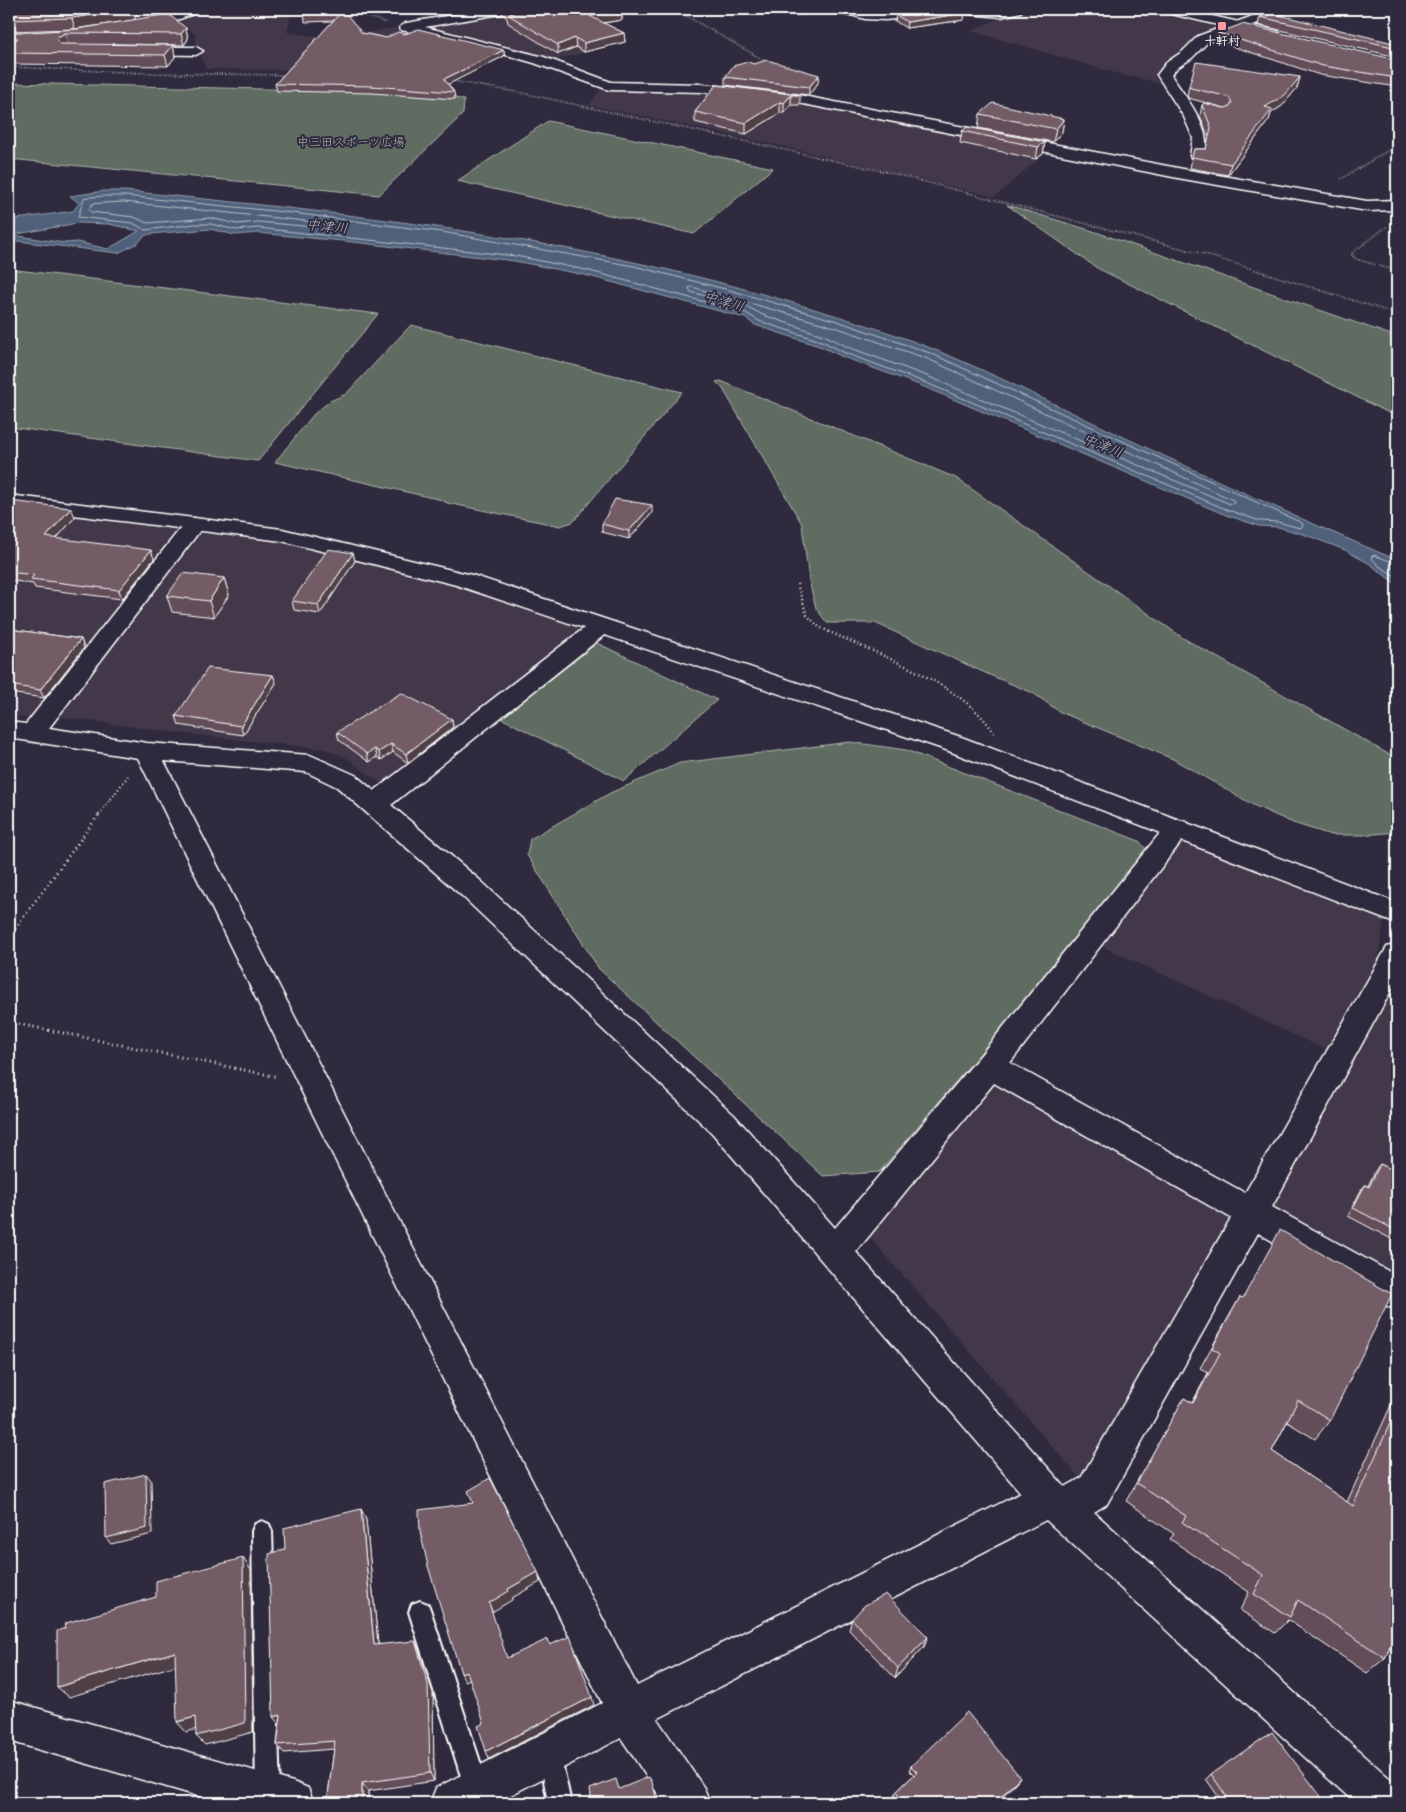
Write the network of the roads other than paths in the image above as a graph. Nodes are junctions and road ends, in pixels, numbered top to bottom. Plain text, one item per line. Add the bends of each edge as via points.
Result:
1 (195, 9) edge
2 (506, 9) edge
3 (845, 9) edge
4 (1017, 9) edge
5 (1167, 9) edge
6 (1284, 9) edge
7 (170, 18) junction
8 (1237, 26) junction
9 (124, 27) edge
10 (1283, 36) edge
11 (126, 51) edge
12 (1181, 103) junction
13 (1205, 109) edge
14 (1197, 156) edge
15 (1397, 205) edge
16 (9, 501) edge
17 (194, 524) junction
18 (600, 627) junction
19 (20, 731) edge
20 (147, 751) junction
21 (374, 805) junction
22 (1178, 829) junction
23 (1397, 914) edge
24 (1397, 955) edge
25 (990, 1066) junction
26 (1250, 1213) junction
27 (835, 1253) junction
28 (1397, 1294) edge
29 (1057, 1504) junction
30 (262, 1531) dead end
31 (420, 1612) dead end
32 (628, 1712) junction
33 (9, 1720) edge
34 (550, 1752) junction
35 (464, 1796) edge
36 (281, 1800) edge
37 (560, 1803) edge
38 (689, 1803) edge
39 (1386, 1803) edge

1 - 7 street
2 - 15 street via 406,27 520,55 609,86 702,88 793,98 1182,174 1342,202
3 - 4 street via 885,16 958,9 1001,13
5 - 8 street
6 - 8 street
7 - 9 street
7 - 11 street via 189,33 198,55
8 - 10 street
8 - 12 street via 1203,39 1164,75
12 - 13 street
12 - 14 street via 1200,138
16 - 17 street
17 - 18 street via 282,535 404,564 464,580
17 - 19 street
18 - 21 street
18 - 22 street via 991,758
19 - 20 street
20 - 21 street via 310,764 346,781
20 - 32 street
21 - 27 street via 472,889 723,1124
22 - 23 street
22 - 25 street
24 - 26 street
25 - 26 street
25 - 27 street
26 - 28 street
26 - 29 street via 1094,1491
27 - 29 street
29 - 32 street
29 - 39 street
30 - 36 lane
31 - 35 lane
32 - 34 street
32 - 38 street
33 - 36 street
34 - 35 street
34 - 37 lane

